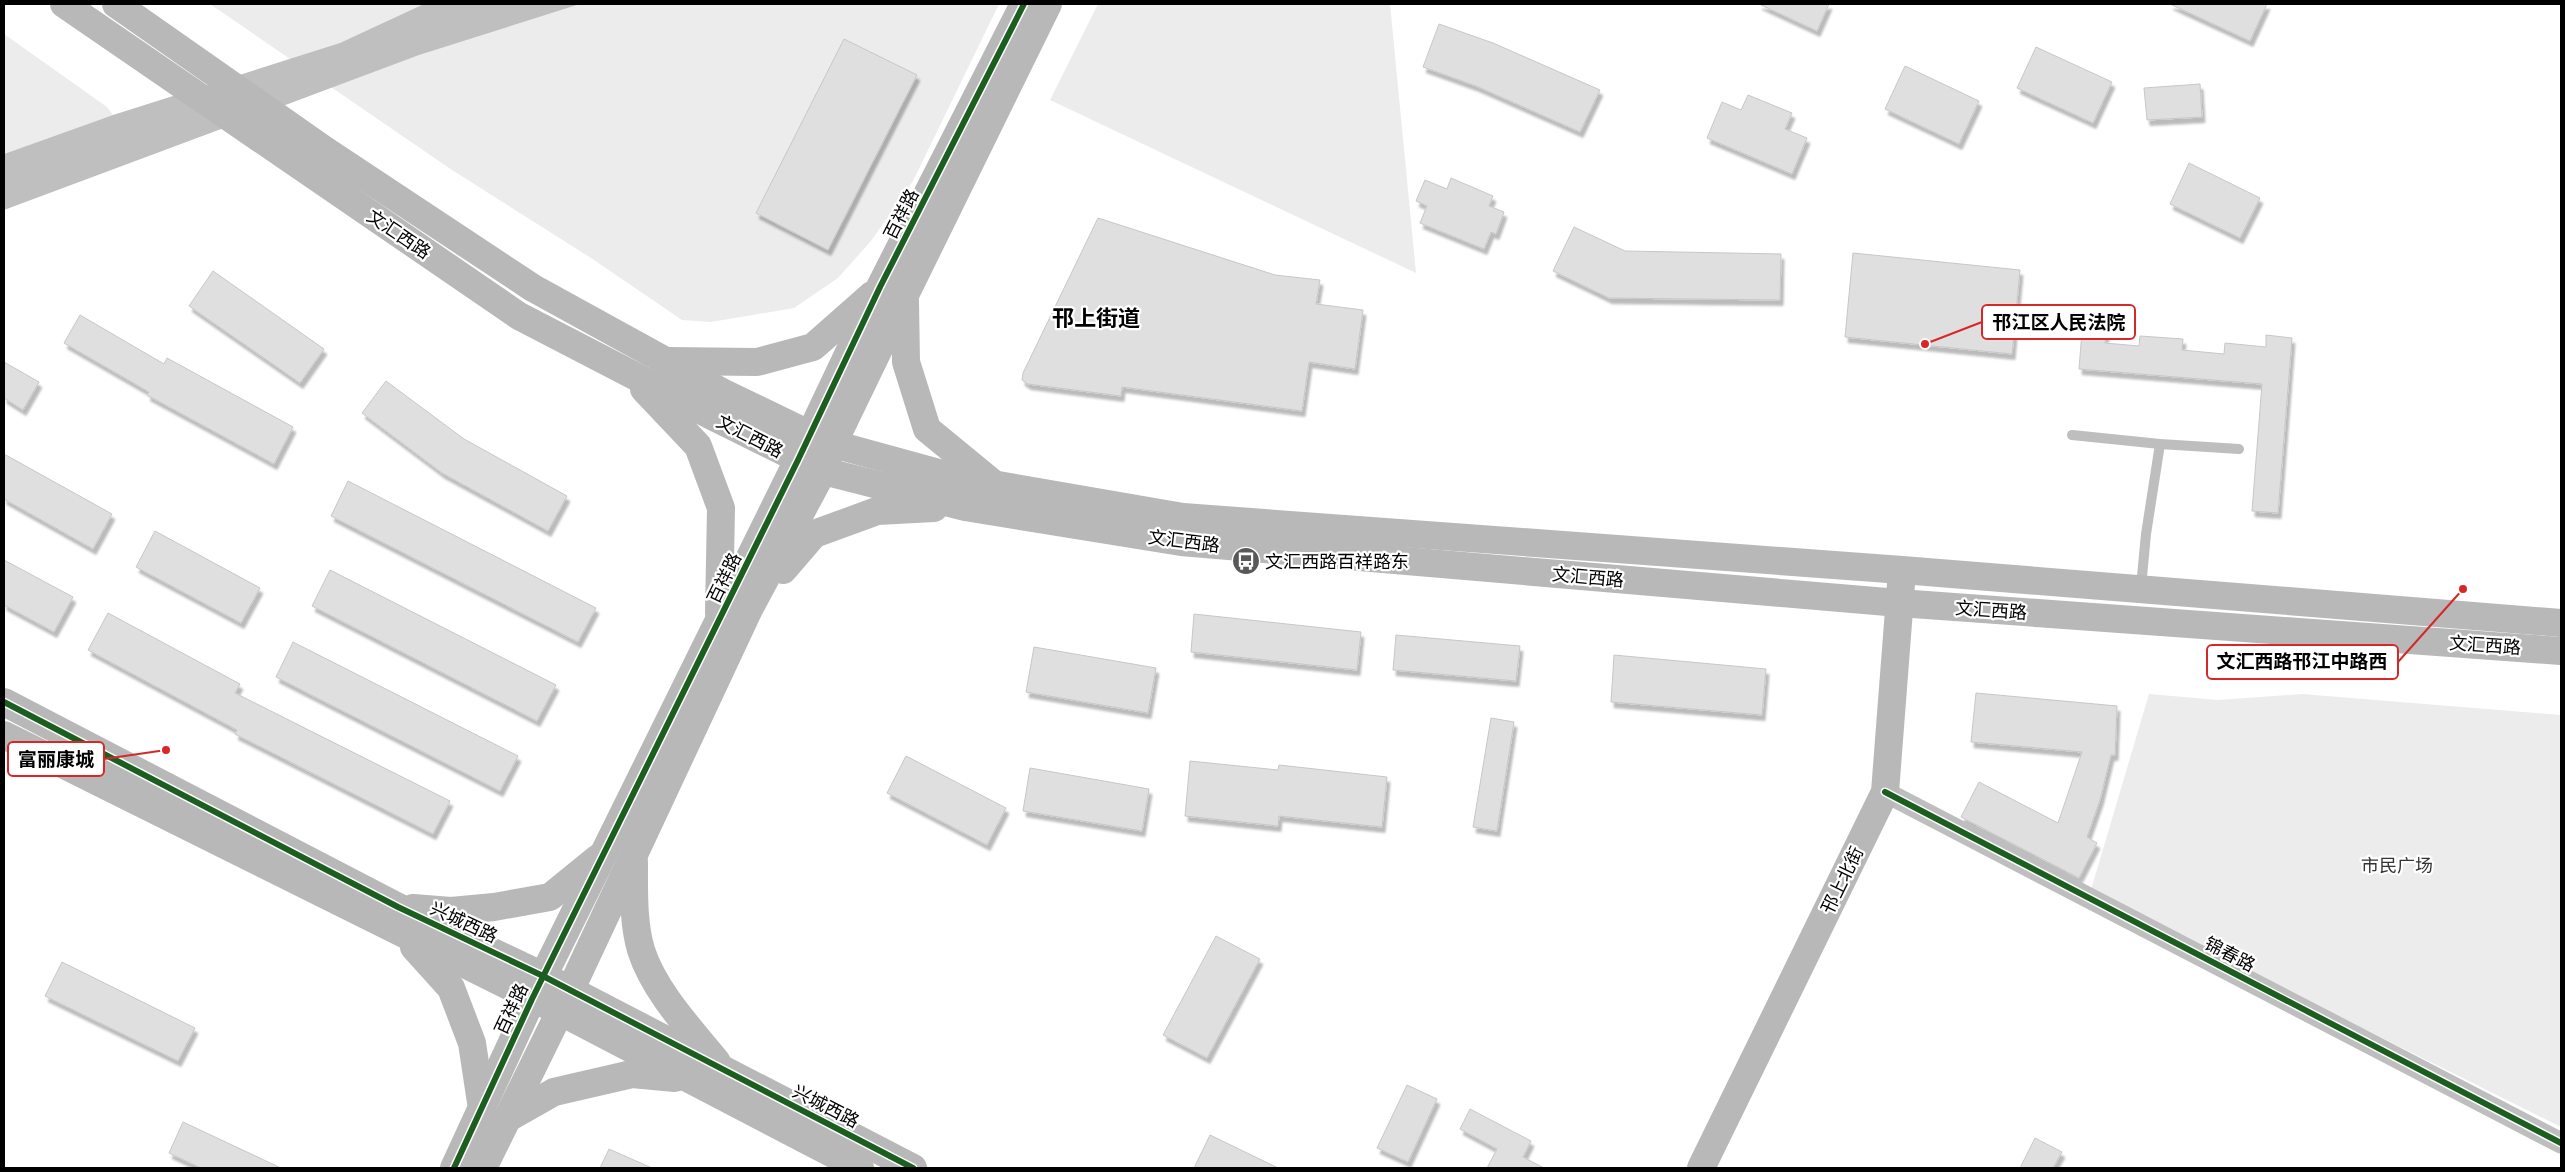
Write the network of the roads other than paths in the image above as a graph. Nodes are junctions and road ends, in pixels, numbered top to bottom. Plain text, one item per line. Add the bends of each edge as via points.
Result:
1 (64, 4) edge
2 (116, 4) edge
3 (1024, 4) edge
4 (1048, 4) edge
5 (893, 291) junction
6 (665, 361) junction
7 (632, 375) junction
8 (2072, 435) dead end
9 (821, 439) junction
10 (2160, 444) junction
11 (2239, 449) dead end
12 (811, 466) junction
13 (995, 485) junction
14 (964, 507) junction
15 (1902, 570) junction
16 (2141, 590) junction
17 (1899, 603) junction
18 (750, 609) junction
19 (719, 622) junction
20 (2561, 623) edge
21 (2561, 651) edge
22 (4, 702) edge
23 (4, 735) edge
24 (1885, 792) junction
25 (605, 853) junction
26 (633, 856) junction
27 (398, 907) junction
28 (403, 935) junction
29 (538, 988) junction
30 (565, 1001) junction
31 (724, 1070) junction
32 (690, 1080) junction
33 (482, 1109) junction
34 (508, 1118) junction
35 (2561, 1143) edge
36 (454, 1168) edge
37 (484, 1168) edge
38 (860, 1168) edge
39 (913, 1168) edge
40 (1701, 1168) edge

1 - 7 street, 文汇西路 via 519,316
2 - 6 street, 文汇西路 via 326,151 533,288
3 - 5 street, 百祥路
4 - 5 street, 百祥路
5 - 6 street via 812,347 757,362
5 - 9 street, 百祥路
5 - 13 street via 906,362 927,429
6 - 9 street, 文汇西路
7 - 12 street, 文汇西路
7 - 19 street via 698,446 721,508
8 - 10 lane
9 - 12 street, 百祥路
9 - 13 street, 文汇西路 via 957,478
10 - 11 lane
10 - 16 lane
12 - 14 street, 文汇西路
12 - 18 street, 百祥路
12 - 19 street, 百祥路
13 - 15 street, 文汇西路 via 1183,517
14 - 17 street, 文汇西路 via 1181,542
14 - 18 street via 877,511 814,534
15 - 16 street, 文汇西路
15 - 17 street, 邗上北街
16 - 20 street, 文汇西路
17 - 21 street, 文汇西路
17 - 24 street, 邗上北街
18 - 26 street, 百祥路
19 - 25 street, 百祥路
22 - 27 street, 兴城西路
23 - 28 street, 兴城西路
24 - 35 street, 锦春路
24 - 40 street, 邗上北街
25 - 27 street via 550,897 452,911
25 - 29 street, 百祥路
26 - 30 street, 百祥路
26 - 31 street via 641,951 666,1000
27 - 29 street, 兴城西路
28 - 29 street, 兴城西路
28 - 33 street via 451,988 472,1043
29 - 30 street, 兴城西路
29 - 33 street, 百祥路
30 - 31 street, 兴城西路
30 - 32 street, 兴城西路
30 - 34 street, 百祥路
31 - 39 street, 兴城西路
32 - 34 street via 632,1074 554,1092
32 - 38 street, 兴城西路
33 - 36 street, 百祥路
34 - 37 street, 百祥路

